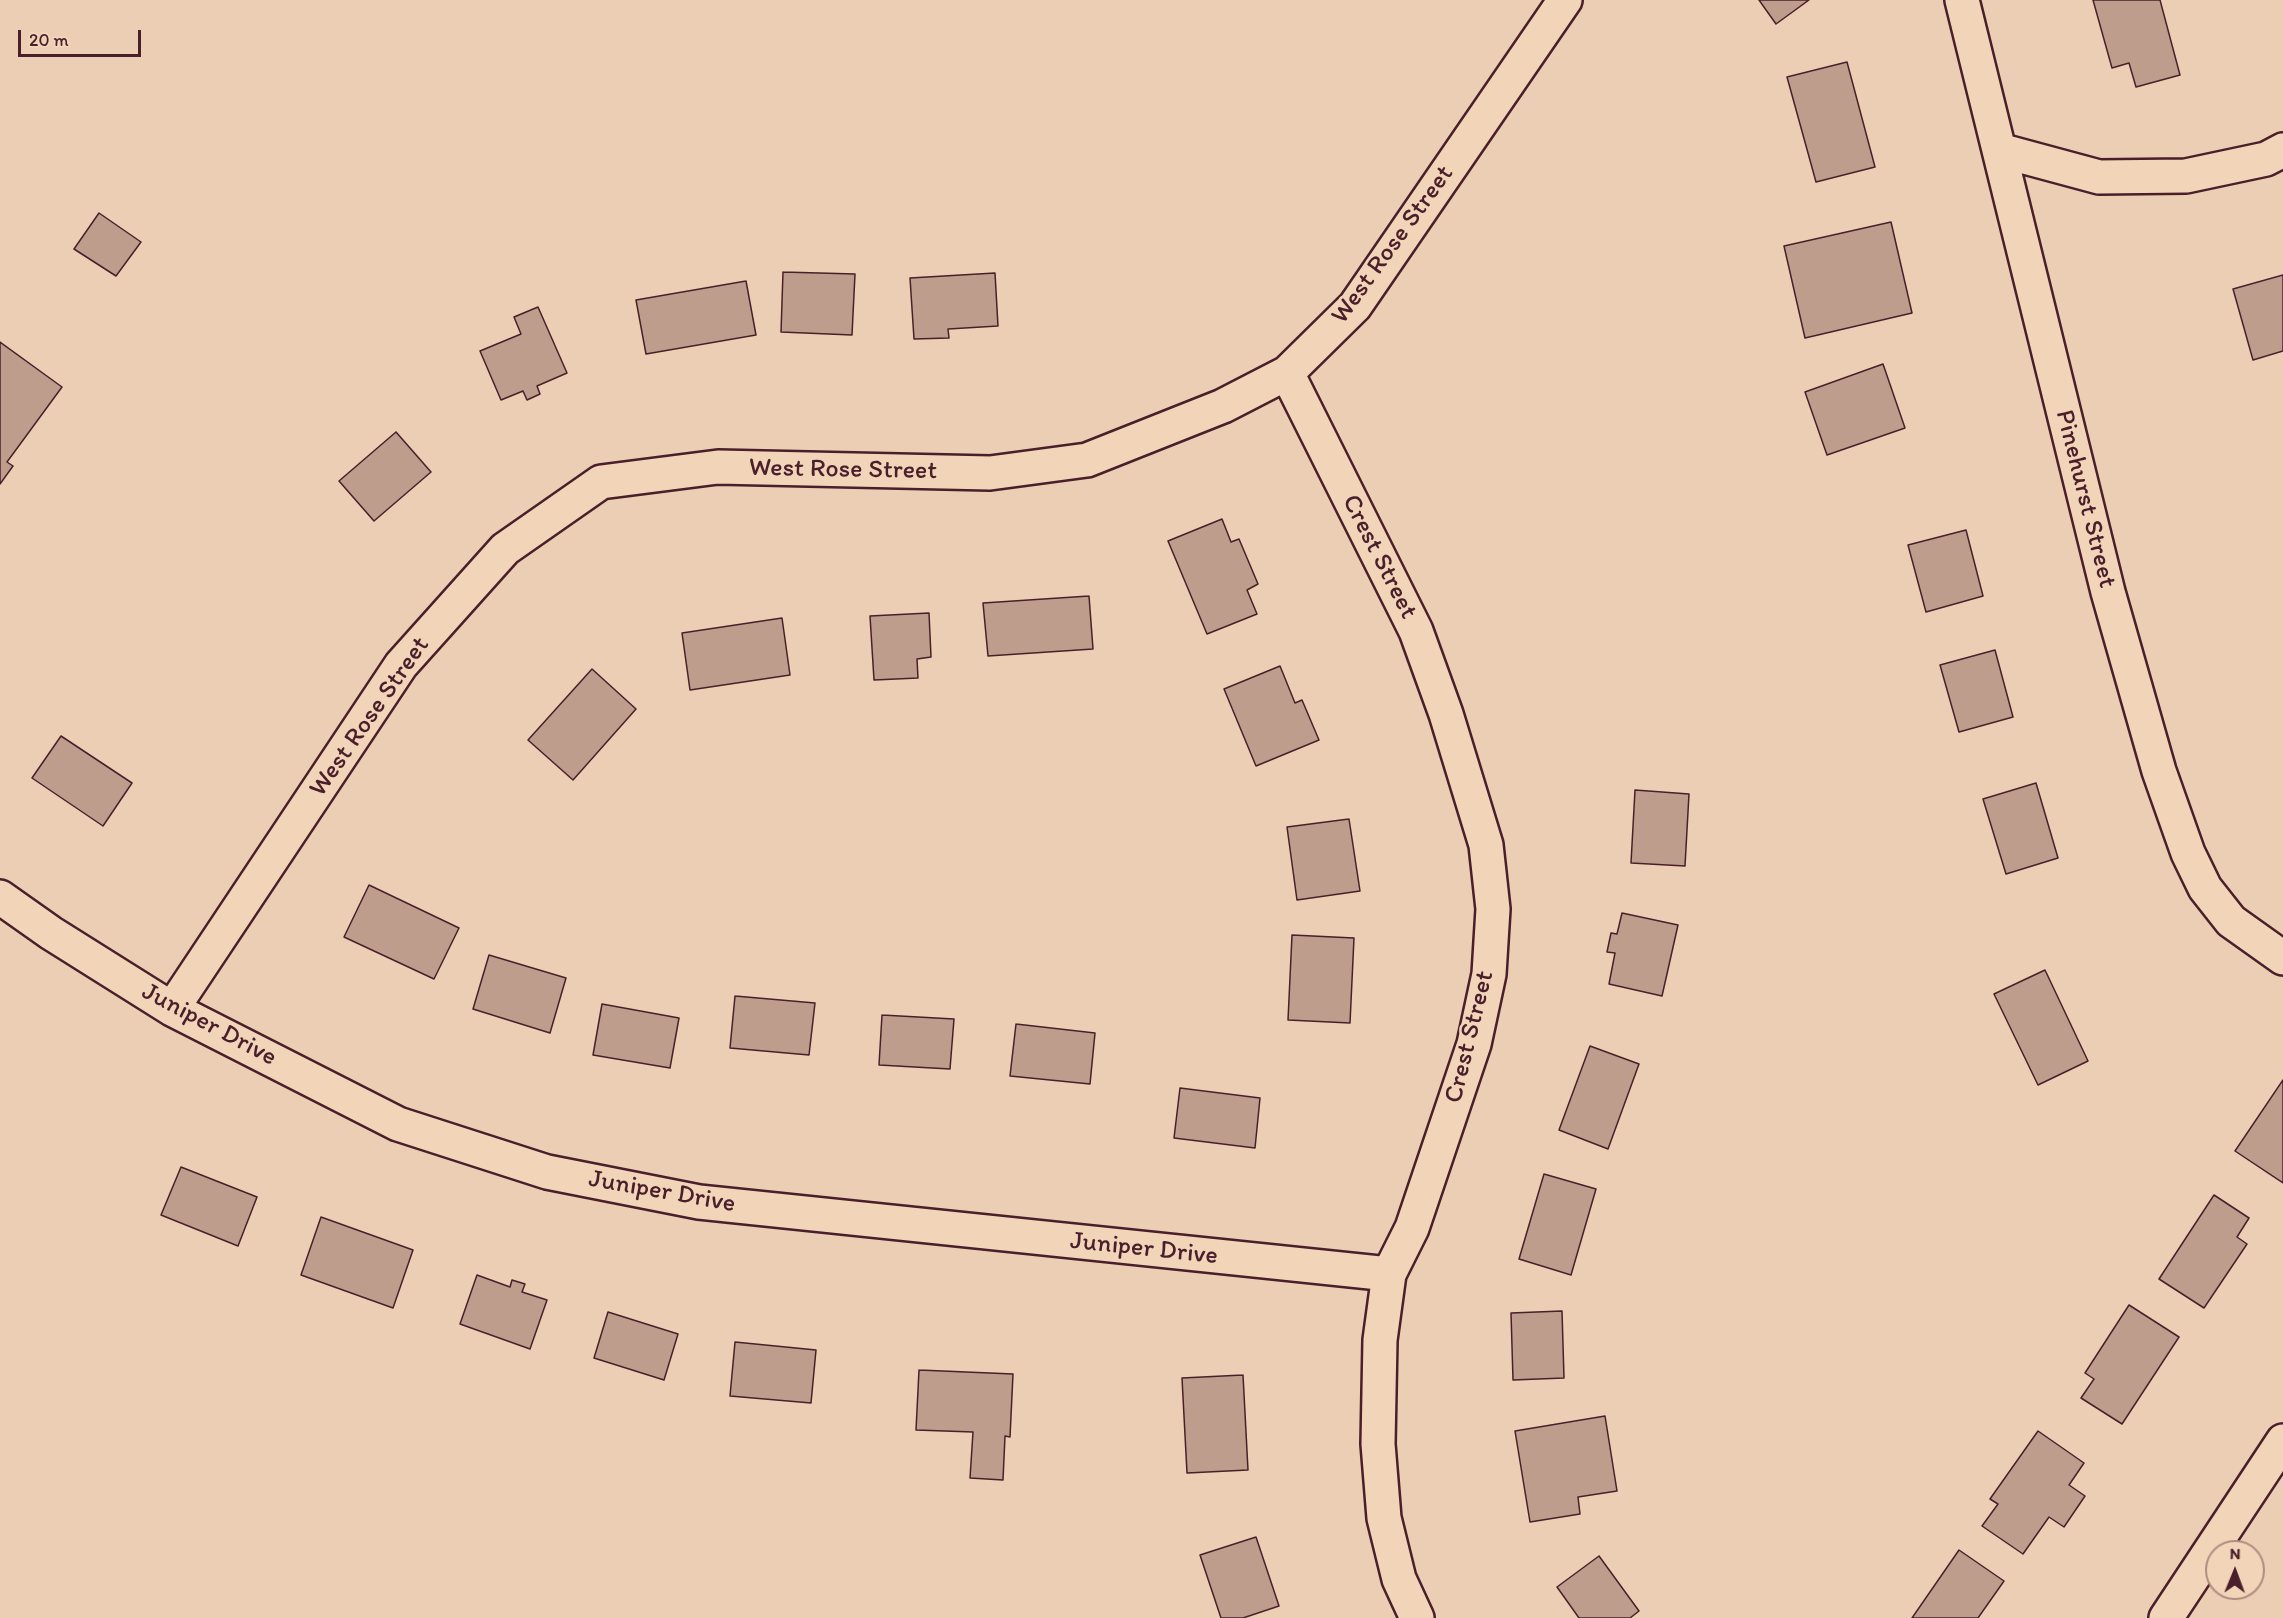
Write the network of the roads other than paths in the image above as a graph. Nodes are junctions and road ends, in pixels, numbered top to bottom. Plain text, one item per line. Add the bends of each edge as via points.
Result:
1 (1565, 0) edge
2 (1962, 0) edge
3 (1999, 150) junction
4 (2283, 150) edge
5 (1287, 373) junction
6 (0, 897) edge
7 (2283, 958) edge
8 (172, 1009) junction
9 (1389, 1274) junction
10 (2283, 1442) edge
11 (1417, 1618) edge
12 (2166, 1618) edge

1 - 5 street, West Rose Street via 1355,306
2 - 3 street, Pinehurst Street
3 - 4 street via 2099,177 2186,176 2265,159
3 - 7 street, Pinehurst Street via 2108,592 2159,771 2188,853 2205,888 2230,921
5 - 8 street, West Rose Street via 1223,406 1087,460 990,473 718,467 601,482 505,549 400,664
5 - 9 street, Crest Street via 1416,631 1486,845 1493,909 1489,974 1474,1044 1412,1228
6 - 8 street, Juniper Drive
8 - 9 street, Juniper Drive via 398,1124 547,1172 699,1202
9 - 11 street, Crest Street via 1380,1340 1378,1444 1384,1518 1399,1579
10 - 12 street

